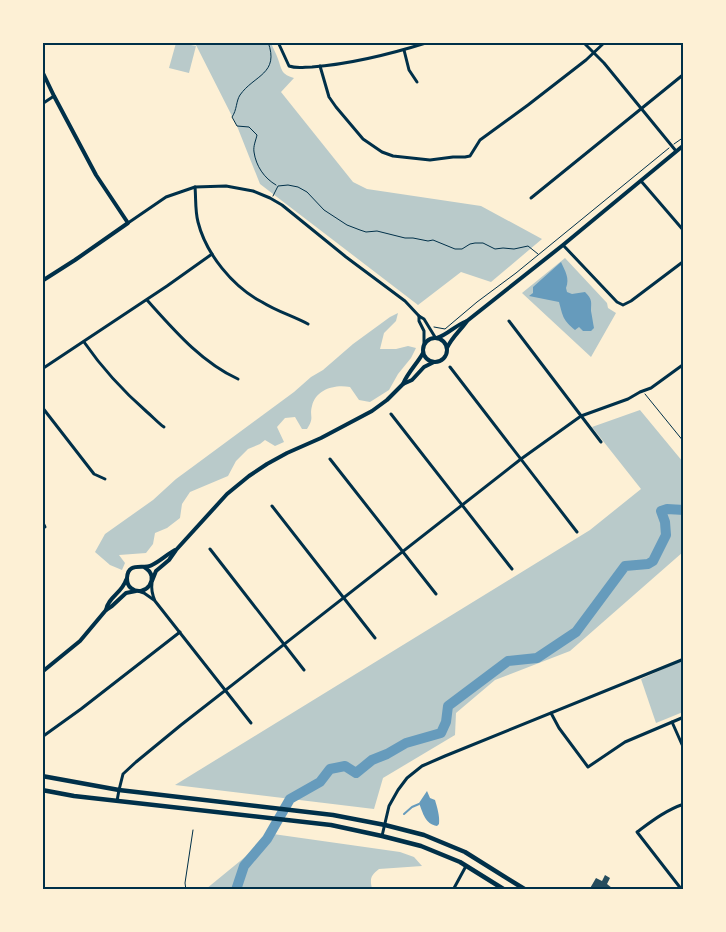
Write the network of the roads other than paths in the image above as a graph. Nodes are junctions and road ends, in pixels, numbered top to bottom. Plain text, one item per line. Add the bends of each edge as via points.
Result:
1 (278, 42) edge
2 (429, 42) edge
3 (583, 42) edge
4 (605, 42) edge
5 (404, 50) junction
6 (594, 52) junction
7 (320, 66) junction
8 (42, 71) edge
9 (684, 74) edge
10 (417, 82) dead end
11 (54, 96) junction
12 (42, 104) edge
13 (642, 108) junction
14 (684, 145) edge
15 (676, 151) junction
16 (641, 180) junction
17 (195, 187) junction
18 (531, 198) dead end
19 (128, 223) junction
20 (684, 232) edge
21 (563, 245) junction
22 (212, 254) junction
23 (684, 261) edge
24 (42, 281) edge
25 (147, 300) junction
26 (419, 316) junction
27 (467, 321) junction
28 (509, 321) dead end
29 (308, 324) dead end
30 (436, 338) junction
31 (84, 342) junction
32 (424, 344) junction
33 (447, 348) junction
34 (423, 353) junction
35 (434, 362) junction
36 (684, 364) edge
37 (450, 367) dead end
38 (42, 369) edge
39 (238, 379) dead end
40 (403, 384) junction
41 (42, 407) edge
42 (391, 414) dead end
43 (581, 416) junction
44 (164, 427) dead end
45 (601, 442) dead end
46 (330, 459) dead end
47 (521, 459) junction
48 (105, 479) dead end
49 (462, 505) junction
50 (272, 506) dead end
51 (42, 521) edge
52 (44, 527) dead end
53 (577, 532) dead end
54 (210, 549) dead end
55 (176, 550) junction
56 (403, 552) junction
57 (144, 567) junction
58 (512, 569) dead end
59 (127, 578) junction
60 (152, 581) junction
61 (137, 591) junction
62 (436, 594) dead end
63 (344, 598) junction
64 (155, 600) junction
65 (106, 610) junction
66 (180, 632) junction
67 (375, 638) dead end
68 (284, 644) junction
69 (684, 659) edge
70 (304, 670) dead end
71 (42, 672) edge
72 (225, 690) junction
73 (551, 712) junction
74 (684, 717) edge
75 (672, 722) junction
76 (251, 723) dead end
77 (42, 737) edge
78 (684, 750) edge
79 (42, 776) edge
80 (42, 790) edge
81 (119, 790) junction
82 (117, 801) junction
83 (684, 804) edge
84 (385, 825) junction
85 (382, 836) junction
86 (466, 866) junction
87 (453, 890) edge
88 (505, 890) edge
89 (526, 890) edge
90 (682, 890) edge

1 - 7 street via 289,66
2 - 5 street
3 - 6 street
4 - 6 street
5 - 7 street
5 - 10 street via 409,70
6 - 7 street via 480,140 470,156 430,160 393,156 363,139 329,97
6 - 13 street
8 - 11 street
9 - 13 street
11 - 12 street
11 - 19 street via 96,175
13 - 15 street
13 - 18 street
14 - 15 street
15 - 16 street
16 - 20 street
16 - 21 street
17 - 19 street via 166,197
17 - 22 street via 197,221
17 - 26 street via 239,188 272,199 405,301
19 - 24 street
21 - 23 street via 623,305
21 - 27 street
22 - 25 street
22 - 29 street via 240,288 260,302
25 - 31 street
25 - 39 street via 188,345
26 - 30 street
26 - 32 street
27 - 30 street
27 - 33 street
28 - 43 street
30 - 32 street
30 - 33 street
31 - 38 street
31 - 44 street via 102,367
32 - 34 street
33 - 35 street via 444,359
34 - 35 street
34 - 40 street
35 - 40 street
36 - 43 street via 656,385
37 - 47 street
40 - 55 street via 372,411 249,476 227,494
41 - 48 street via 94,474
42 - 49 street
43 - 45 street
43 - 47 street
46 - 56 street
47 - 49 street
47 - 53 street
49 - 56 street
49 - 58 street
50 - 63 street
51 - 52 street
54 - 68 street
55 - 57 street
55 - 60 street via 156,571
56 - 62 street
56 - 63 street
57 - 59 street via 136,566
57 - 60 street via 150,571
59 - 61 street via 128,585
59 - 65 street via 107,603
60 - 61 street via 148,588
60 - 64 street
61 - 64 street
61 - 65 street via 124,595
63 - 67 street
63 - 68 street
64 - 66 street
65 - 71 street via 80,641
66 - 72 street
66 - 77 street
68 - 70 street
68 - 72 street
69 - 73 street
72 - 76 street
72 - 81 street via 123,774
73 - 75 street via 588,768 625,742
73 - 84 street via 422,766 398,790 389,806
74 - 75 street
75 - 78 street
79 - 81 main road
80 - 82 main road
81 - 82 street
81 - 84 main road via 333,815
82 - 85 main road via 331,826
83 - 90 street via 661,814 637,832
84 - 85 street
84 - 89 main road via 424,835 465,852
85 - 86 main road via 421,846
86 - 87 street
86 - 88 main road

